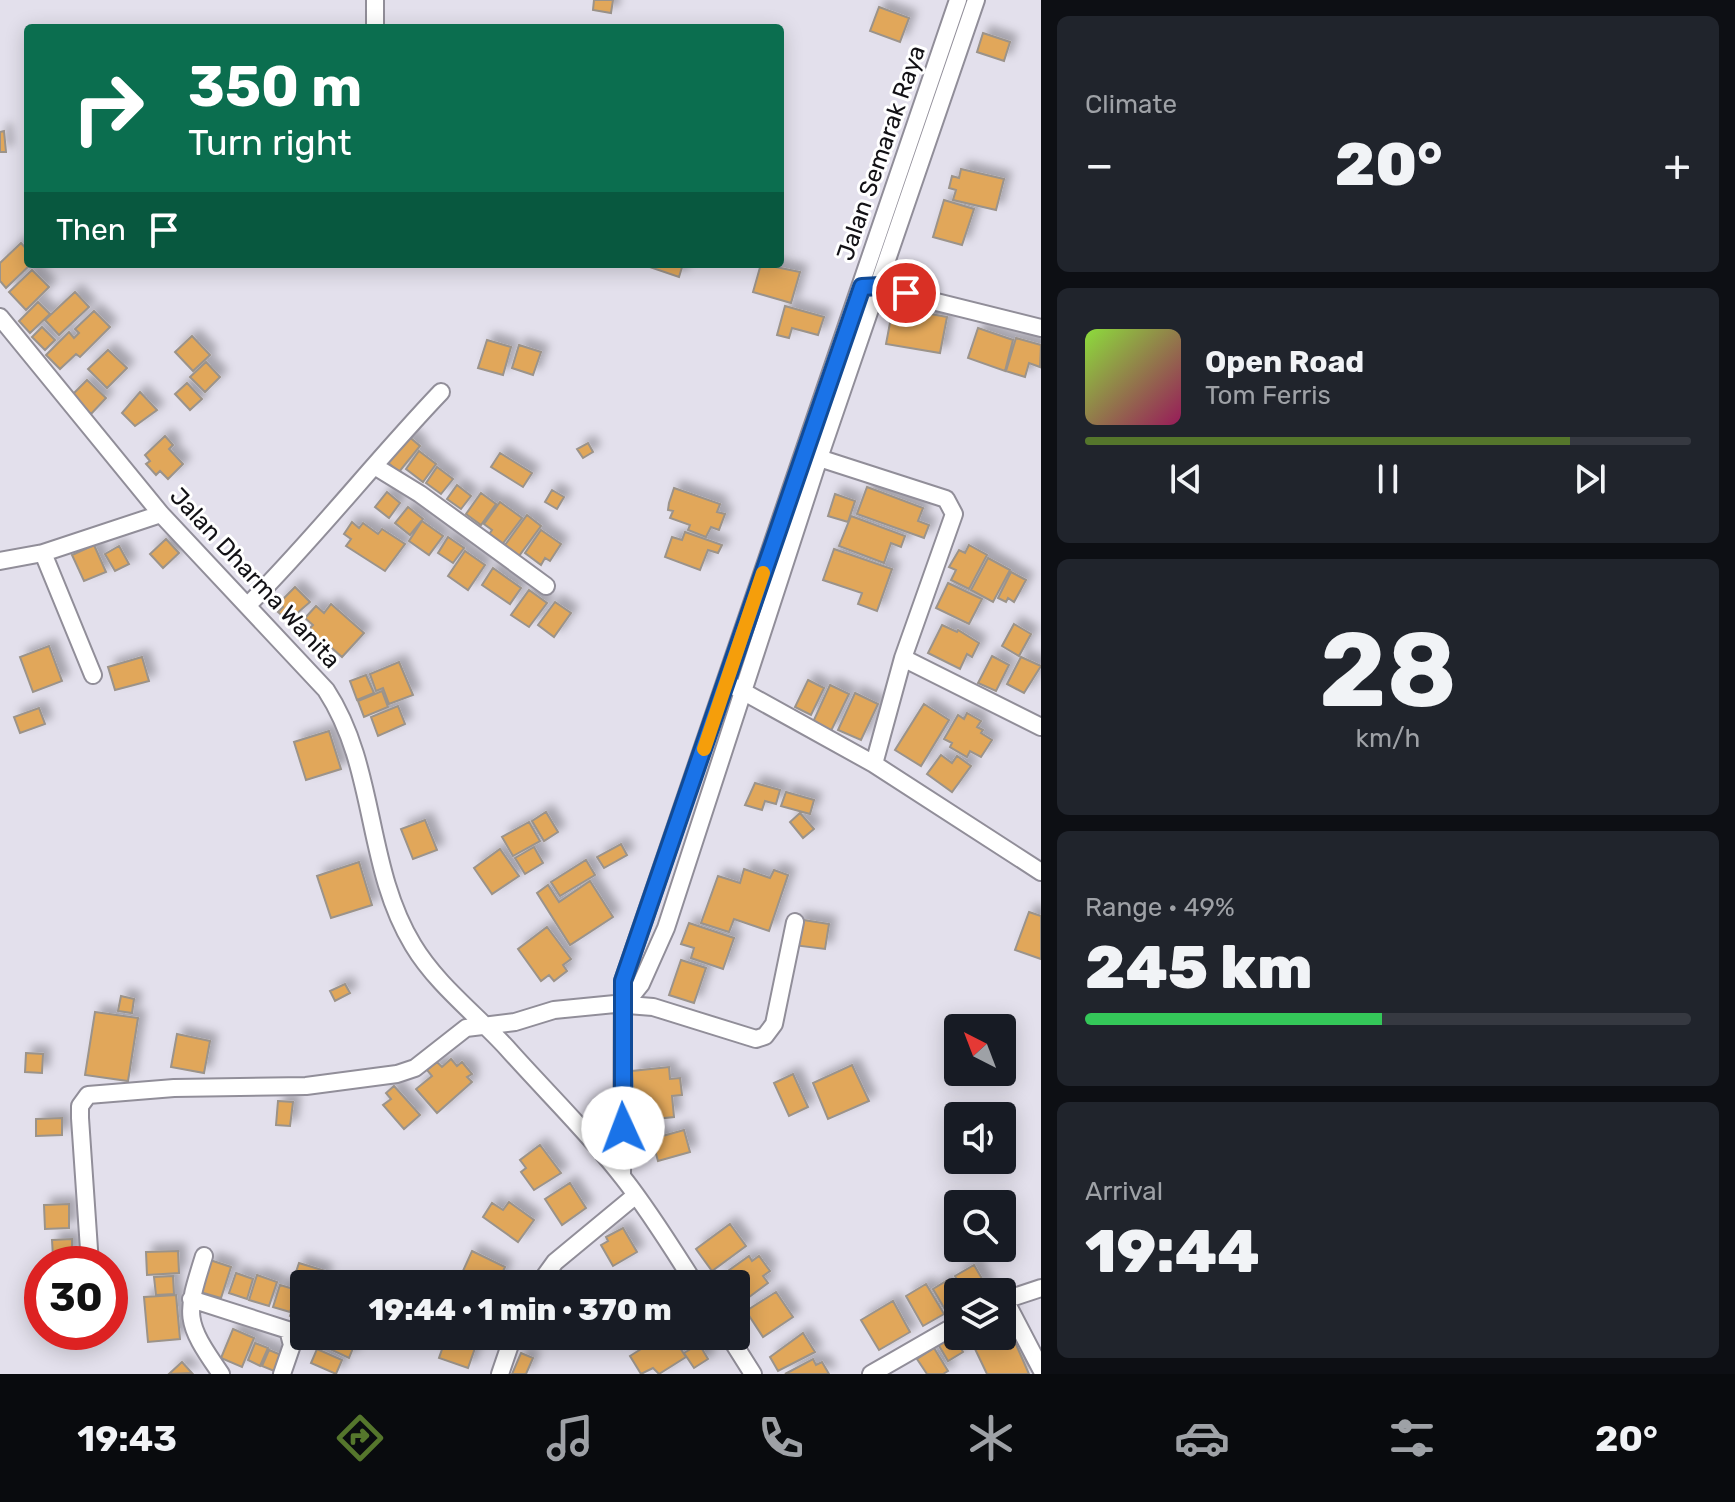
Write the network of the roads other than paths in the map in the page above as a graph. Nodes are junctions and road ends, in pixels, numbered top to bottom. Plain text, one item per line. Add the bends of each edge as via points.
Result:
1 (375, 0) edge
2 (958, 0) edge
3 (976, 0) edge
4 (375, 24) edge
5 (910, 142) junction
6 (927, 145) junction
7 (880, 286) junction
8 (862, 287) junction
9 (0, 317) edge
10 (1041, 328) edge
11 (441, 392) dead end
12 (819, 458) junction
13 (376, 467) junction
14 (161, 514) junction
15 (43, 553) junction
16 (0, 561) edge
17 (546, 586) dead end
18 (248, 605) junction
19 (903, 658) junction
20 (93, 675) dead end
21 (725, 684) junction
22 (744, 691) junction
23 (1041, 727) edge
24 (874, 764) junction
25 (1041, 872) edge
26 (795, 922) dead end
27 (625, 1004) junction
28 (485, 1024) junction
29 (622, 1176) junction
30 (636, 1195) junction
31 (89, 1246) edge
32 (204, 1256) dead end
33 (549, 1270) edge
34 (686, 1270) edge
35 (1041, 1288) edge
36 (1016, 1296) edge
37 (191, 1299) junction
38 (1016, 1324) edge
39 (944, 1332) edge
40 (508, 1350) edge
41 (738, 1350) edge
42 (1041, 1369) edge
43 (221, 1374) edge
44 (282, 1374) edge
45 (500, 1374) edge
46 (753, 1374) edge
47 (871, 1374) edge

1 - 4 street
2 - 5 street, Jalan Semarak Raya
3 - 6 street, Jalan Semarak Raya
5 - 6 street
5 - 8 street, Jalan Semarak Raya
6 - 7 street, Jalan Semarak Raya
7 - 8 street
7 - 10 street
7 - 12 street, Jalan Semarak Raya
8 - 21 street, Jalan Semarak Raya
9 - 14 street, Jalan Dharma Wanita
11 - 13 street
12 - 19 street via 951,503 954,514
12 - 22 street, Jalan Semarak Raya
13 - 17 street
13 - 18 street
14 - 15 street
14 - 18 street, Jalan Dharma Wanita
15 - 16 street
15 - 20 street
18 - 28 street, Jalan Dharma Wanita via 335,703 362,777 395,915 433,973
19 - 23 street
19 - 24 street
21 - 22 street
21 - 27 street, Jalan Semarak Raya via 623,981
22 - 24 street
22 - 27 street, Jalan Semarak Raya via 666,928 641,984
24 - 25 street
26 - 27 street via 774,1024 765,1036 748,1037 653,1007
27 - 28 street via 554,1010 515,1022
27 - 29 street, Jalan Semarak Raya
28 - 29 street, Jalan Dharma Wanita
28 - 31 street via 466,1028 415,1068 397,1074 306,1086 88,1095 80,1118
29 - 30 street, Jalan Dharma Wanita
30 - 33 street
30 - 34 street, Jalan Dharma Wanita
32 - 37 street
35 - 36 street
37 - 43 street via 194,1333
37 - 44 street via 288,1330 292,1345
38 - 42 street
39 - 47 street
40 - 45 street
41 - 46 street

